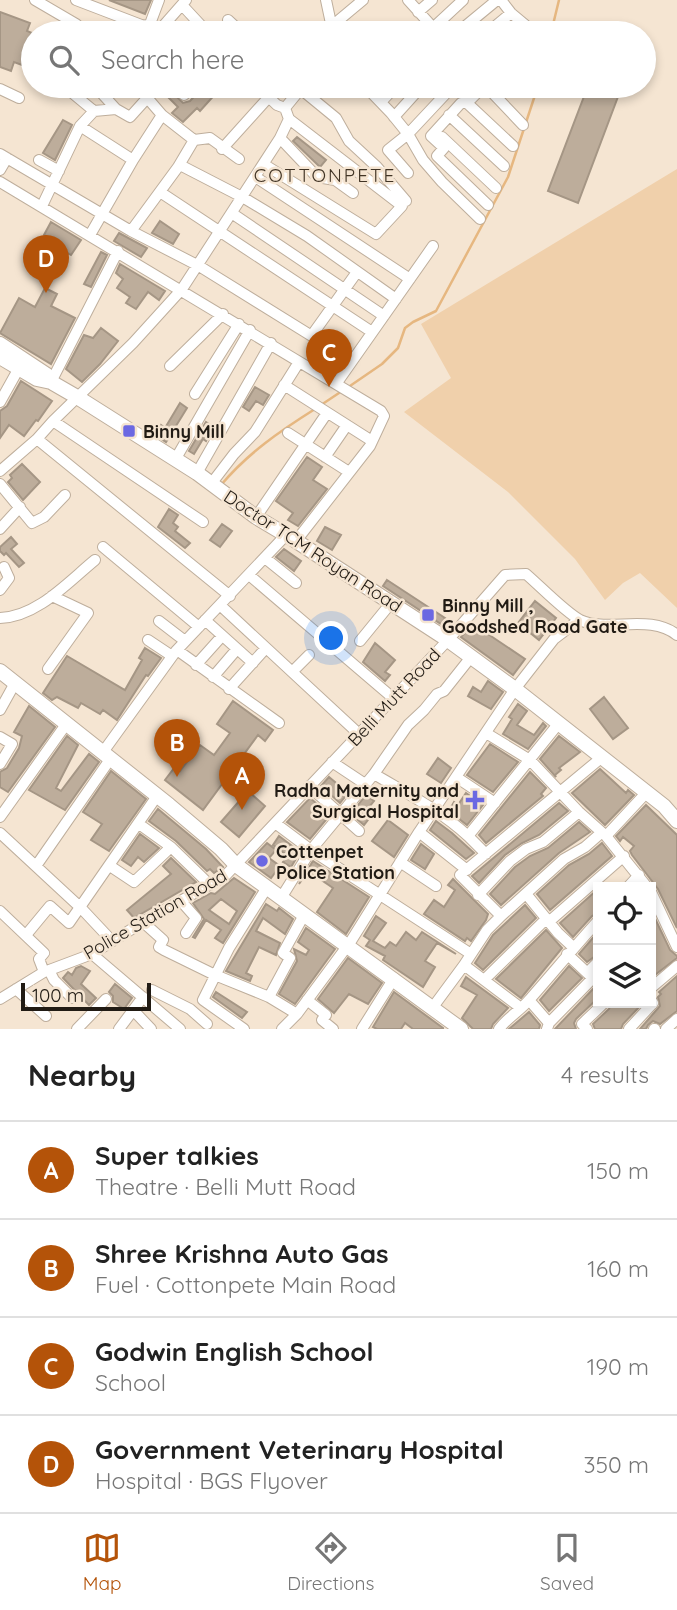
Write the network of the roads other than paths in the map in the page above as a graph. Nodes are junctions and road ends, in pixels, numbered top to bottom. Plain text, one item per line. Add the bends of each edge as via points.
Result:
1 (35, 0) edge
2 (159, 0) edge
3 (326, 0) edge
4 (363, 0) edge
5 (408, 0) edge
6 (432, 0) edge
7 (463, 0) edge
8 (499, 0) edge
9 (81, 1) edge
10 (184, 2) edge
11 (418, 12) junction
12 (511, 13) junction
13 (71, 21) edge
14 (131, 21) edge
15 (152, 21) edge
16 (167, 21) edge
17 (197, 21) edge
18 (331, 21) edge
19 (341, 21) edge
20 (427, 21) edge
21 (440, 21) edge
22 (472, 21) edge
23 (506, 21) edge
24 (521, 21) edge
25 (0, 89) edge
26 (19, 98) dead end
27 (78, 98) edge
28 (106, 98) edge
29 (148, 98) joint
30 (268, 98) joint
31 (294, 98) edge
32 (312, 98) edge
33 (377, 98) edge
34 (385, 98) edge
35 (411, 98) edge
36 (442, 98) edge
37 (472, 98) edge
38 (497, 98) edge
39 (381, 102) junction
40 (467, 103) junction
41 (116, 109) junction
42 (94, 111) junction
43 (287, 113) junction
44 (162, 115) junction
45 (449, 115) junction
46 (394, 117) junction
47 (523, 125) dead end
48 (80, 126) junction
49 (435, 131) junction
50 (408, 134) junction
51 (281, 138) junction
52 (194, 141) junction
53 (513, 146) dead end
54 (222, 149) junction
55 (4, 156) edge
56 (239, 159) dead end
57 (39, 160) dead end
58 (133, 160) junction
59 (180, 165) junction
60 (265, 165) junction
61 (504, 166) dead end
62 (0, 170) edge
63 (59, 171) junction
64 (408, 173) dead end
65 (257, 178) junction
66 (0, 182) edge
67 (53, 184) junction
68 (496, 188) dead end
69 (160, 192) junction
70 (353, 193) dead end
71 (244, 198) junction
72 (407, 203) dead end
73 (488, 205) dead end
74 (42, 206) junction
75 (102, 214) junction
76 (233, 214) junction
77 (480, 219) dead end
78 (222, 231) junction
79 (131, 232) junction
80 (90, 234) junction
81 (433, 246) dead end
82 (118, 251) junction
83 (199, 266) junction
84 (357, 272) junction
85 (410, 279) junction
86 (182, 289) junction
87 (344, 289) junction
88 (396, 299) junction
89 (332, 305) junction
90 (223, 314) junction
91 (384, 316) junction
92 (239, 324) junction
93 (250, 330) junction
94 (372, 332) junction
95 (312, 335) junction
96 (0, 344) edge
97 (271, 344) junction
98 (0, 356) edge
99 (352, 361) junction
100 (299, 362) junction
101 (170, 366) dead end
102 (19, 368) junction
103 (51, 382) junction
104 (284, 385) junction
105 (341, 387) junction
106 (195, 394) dead end
107 (77, 397) junction
108 (0, 402) edge
109 (321, 409) junction
110 (53, 421) junction
111 (347, 425) junction
112 (288, 433) dead end
113 (37, 439) junction
114 (372, 441) junction
115 (305, 445) junction
116 (325, 457) junction
117 (175, 460) junction
118 (2, 467) edge
119 (349, 472) junction
120 (197, 473) junction
121 (0, 484) edge
122 (211, 484) junction
123 (65, 495) dead end
124 (20, 507) junction
125 (256, 517) junction
126 (204, 522) dead end
127 (0, 529) edge
128 (291, 538) junction
129 (103, 547) dead end
130 (265, 558) junction
131 (95, 560) dead end
132 (4, 567) dead end
133 (249, 575) junction
134 (296, 583) dead end
135 (0, 590) edge
136 (52, 596) junction
137 (230, 596) junction
138 (391, 603) junction
139 (221, 606) junction
140 (0, 618) edge
141 (579, 620) junction
142 (159, 621) dead end
143 (202, 623) junction
144 (677, 635) edge
145 (222, 636) junction
146 (148, 640) dead end
147 (448, 640) junction
148 (185, 641) junction
149 (360, 641) dead end
150 (266, 648) junction
151 (237, 649) junction
152 (174, 653) junction
153 (309, 655) dead end
154 (471, 657) junction
155 (253, 663) junction
156 (196, 665) junction
157 (48, 668) dead end
158 (0, 671) edge
159 (292, 672) junction
160 (213, 677) junction
161 (15, 684) junction
162 (229, 689) junction
163 (515, 689) junction
164 (393, 698) junction
165 (0, 709) edge
166 (67, 723) junction
167 (279, 723) dead end
168 (559, 723) junction
169 (486, 733) junction
170 (359, 734) junction
171 (0, 737) edge
172 (107, 755) junction
173 (601, 758) junction
174 (530, 760) junction
175 (332, 762) junction
176 (0, 764) edge
177 (373, 774) junction
178 (456, 777) junction
179 (365, 785) junction
180 (309, 786) junction
181 (647, 792) junction
182 (562, 793) junction
183 (157, 796) junction
184 (495, 803) junction
185 (434, 810) junction
186 (579, 812) junction
187 (341, 813) junction
188 (0, 817) edge
189 (677, 821) edge
190 (275, 823) junction
191 (139, 824) junction
192 (359, 831) dead end
193 (419, 832) junction
194 (0, 833) edge
195 (604, 835) junction
196 (468, 836) junction
197 (171, 847) junction
198 (311, 850) junction
199 (486, 854) junction
200 (624, 856) junction
201 (400, 862) junction
202 (236, 865) junction
203 (36, 866) junction
204 (110, 866) junction
205 (467, 870) junction
206 (639, 875) junction
207 (633, 882) edge
208 (644, 882) edge
209 (210, 885) junction
210 (436, 886) dead end
211 (266, 889) junction
212 (379, 895) junction
213 (478, 895) junction
214 (527, 895) junction
215 (281, 898) junction
216 (181, 901) junction
217 (656, 902) edge
218 (81, 908) junction
219 (0, 911) edge
220 (661, 913) junction
221 (303, 915) junction
222 (500, 916) junction
223 (656, 917) edge
224 (549, 920) junction
225 (143, 922) junction
226 (593, 926) edge
227 (674, 930) edge
228 (186, 933) dead end
229 (26, 935) junction
230 (113, 941) junction
231 (347, 945) junction
232 (677, 947) edge
233 (570, 951) junction
234 (92, 954) junction
235 (471, 954) junction
236 (464, 965) junction
237 (677, 966) edge
238 (47, 971) junction
239 (215, 975) junction
240 (394, 978) junction
241 (593, 978) edge
242 (485, 979) junction
243 (656, 984) edge
244 (16, 989) junction
245 (148, 993) junction
246 (269, 997) junction
247 (72, 998) dead end
248 (0, 999) edge
249 (106, 999) dead end
250 (307, 1000) junction
251 (525, 1004) junction
252 (433, 1007) junction
253 (599, 1008) edge
254 (648, 1008) edge
255 (134, 1010) junction
256 (219, 1010) junction
257 (296, 1014) junction
258 (46, 1016) dead end
259 (677, 1019) edge
260 (204, 1026) edge
261 (548, 1026) edge
262 (368, 1027) edge
263 (453, 1027) edge
264 (77, 1029) edge
265 (119, 1029) edge
266 (151, 1029) edge
267 (180, 1029) edge
268 (244, 1029) edge
269 (282, 1029) edge
270 (332, 1029) edge
271 (499, 1029) edge
272 (587, 1029) edge
273 (629, 1029) edge
274 (666, 1029) edge

1 - 13 street
2 - 15 street
3 - 18 street
4 - 19 street
5 - 11 street
6 - 11 street
7 - 21 street
8 - 12 street
8 - 22 street
9 - 14 street
10 - 16 street
10 - 17 street
11 - 20 street
12 - 23 street
12 - 24 street
25 - 26 street
27 - 42 street
28 - 41 street
29 - 41 street via 130,117
29 - 44 street
30 - 43 street
30 - 54 street
31 - 43 street
32 - 72 street
33 - 39 street
34 - 39 street
35 - 46 street
36 - 50 street
37 - 40 street
38 - 47 street
39 - 46 street
40 - 45 street
40 - 53 street
41 - 42 street
42 - 48 street
43 - 51 street
43 - 60 street via 402,206 376,234
44 - 52 street
44 - 58 street
45 - 49 street
45 - 61 street
46 - 50 street
48 - 58 street
48 - 63 street
49 - 68 street
49 - 73 street via 431,136 444,148 437,156
50 - 64 street via 388,150
50 - 77 street via 429,167
51 - 60 street
51 - 70 street via 317,177 335,180
52 - 54 street via 210,138
52 - 59 street
54 - 56 street
55 - 62 street
55 - 67 street
57 - 63 street
58 - 75 street
59 - 69 street
59 - 71 street
60 - 65 street
63 - 67 street
65 - 71 street
65 - 85 street
66 - 74 street
67 - 74 street
67 - 75 street
69 - 78 street
69 - 79 street
71 - 76 street
71 - 84 street
74 - 80 street
75 - 79 street
75 - 80 street
76 - 78 street
76 - 87 street
78 - 83 street
78 - 89 street
79 - 83 street
80 - 82 street
81 - 85 street
82 - 86 street
82 - 103 street
83 - 86 street
83 - 95 street
84 - 87 street
84 - 88 street
85 - 88 street
86 - 90 street
86 - 107 street
87 - 89 street
87 - 91 street
88 - 91 street
89 - 94 street
89 - 95 street
90 - 92 street
90 - 101 street
91 - 94 street
92 - 93 street
92 - 106 street
93 - 97 street
93 - 117 street
94 - 99 street
95 - 99 street
96 - 103 main road via 41,370
97 - 100 street
97 - 120 street
98 - 102 main road, Doctor TCM Royan Road
99 - 105 street
100 - 104 street
100 - 105 street
102 - 103 main road, Doctor TCM Royan Road
102 - 108 street
103 - 107 main road, Doctor TCM Royan Road
104 - 109 street
104 - 122 street via 255,432
105 - 114 street via 382,411
107 - 110 street
107 - 117 main road, Doctor TCM Royan Road
109 - 111 street
109 - 115 street
110 - 113 street
110 - 126 street
111 - 114 street
111 - 116 street
112 - 115 street
113 - 118 street
113 - 137 street
114 - 119 street
115 - 116 street
115 - 125 street
116 - 119 street
117 - 120 main road, Doctor TCM Royan Road
119 - 128 street
120 - 122 main road, Doctor TCM Royan Road
121 - 124 street
122 - 125 main road, Doctor TCM Royan Road
123 - 124 street via 32,523
124 - 127 street
125 - 128 main road, Doctor TCM Royan Road
128 - 130 street
128 - 138 main road, Doctor TCM Royan Road
129 - 143 street
130 - 133 street
130 - 134 street
131 - 136 street
132 - 135 street via 9,578
133 - 137 street
133 - 164 street
136 - 140 street via 14,617
136 - 157 street via 88,613
137 - 139 street
138 - 147 main road, Doctor TCM Royan Road
138 - 149 street
139 - 143 street
139 - 150 street
141 - 144 street via 651,625
141 - 147 street, Belli Mutt Road via 526,574 517,573 505,575
141 - 163 street via 554,639
142 - 148 street
143 - 145 street
143 - 148 street
145 - 151 street
145 - 156 street
146 - 152 street
147 - 154 main road, Doctor TCM Royan Road
147 - 164 street, Belli Mutt Road
148 - 152 street
150 - 155 street
150 - 159 street
151 - 155 street
151 - 160 street
152 - 156 street
152 - 172 street
153 - 159 street
154 - 163 main road, Doctor TCM Royan Road
154 - 177 street via 408,725
155 - 162 street
156 - 160 street
158 - 161 main road
159 - 170 street
160 - 162 street
161 - 165 street
161 - 166 main road
162 - 167 street
163 - 168 main road, Doctor TCM Royan Road
163 - 169 street
164 - 170 street, Belli Mutt Road
166 - 172 main road
166 - 188 street
168 - 173 main road, Doctor TCM Royan Road
168 - 174 street
169 - 174 street
169 - 178 street
170 - 175 street, Belli Mutt Road
171 - 176 street via 12,744
172 - 183 main road
172 - 203 street
173 - 181 main road, Doctor TCM Royan Road
173 - 182 street
174 - 182 street
174 - 184 street
175 - 179 street
175 - 180 street, Belli Mutt Road
177 - 179 street
177 - 185 street
178 - 184 street
178 - 185 street
179 - 187 street
180 - 187 street
180 - 190 street, Belli Mutt Road
181 - 189 main road, Doctor TCM Royan Road
181 - 195 street
182 - 186 street
182 - 199 street
183 - 191 street
183 - 202 main road
184 - 196 street
185 - 193 street
185 - 196 street
186 - 195 street
186 - 213 street via 543,842 510,861
187 - 192 street
187 - 198 street
190 - 198 street
190 - 202 street, Belli Mutt Road
191 - 197 street
191 - 204 street
193 - 201 street
193 - 205 street
194 - 203 street
195 - 200 street
195 - 214 street via 564,859
196 - 199 street
197 - 204 street via 134,882
197 - 209 street
198 - 212 street
198 - 215 street
199 - 205 street
200 - 206 street
200 - 224 street
201 - 210 street
201 - 212 street
202 - 209 street, Police Station Road
202 - 211 main road
203 - 218 street
204 - 218 street
205 - 213 street via 460,875
206 - 207 street
206 - 208 street
209 - 216 street, Police Station Road
211 - 215 main road
211 - 239 street
212 - 231 street
212 - 235 street
213 - 222 street
214 - 222 street
214 - 224 street
215 - 221 main road
216 - 225 street, Police Station Road
216 - 228 street via 196,918
217 - 220 street
218 - 229 street via 69,923 50,906
218 - 230 street
219 - 229 street
220 - 223 street
220 - 227 street
221 - 231 main road
221 - 246 street via 283,953 290,958
222 - 235 street
224 - 233 street
224 - 242 street
225 - 230 street, Police Station Road
225 - 239 street via 163,940 159,947
226 - 233 street
227 - 232 street
229 - 238 street via 44,953 39,959
230 - 234 street, Police Station Road
231 - 240 main road
231 - 250 street
233 - 241 street
233 - 251 street
234 - 238 street, Police Station Road
234 - 245 street
235 - 236 street
236 - 242 street
236 - 252 street
237 - 243 street
238 - 244 street, Police Station Road
238 - 247 street
239 - 246 street
239 - 256 street via 203,1000
240 - 252 main road
240 - 262 street
241 - 261 street
242 - 251 street
244 - 248 street, Police Station Road
244 - 258 street
245 - 255 street
245 - 260 street via 190,1009
245 - 267 street
246 - 257 street
249 - 264 street
250 - 257 street
250 - 270 street via 326,1015 322,1020
251 - 261 street
251 - 271 street
252 - 263 main road
253 - 272 street via 582,1024
254 - 273 street
255 - 265 street
255 - 266 street
256 - 260 street
256 - 268 street
257 - 269 street
259 - 274 street

